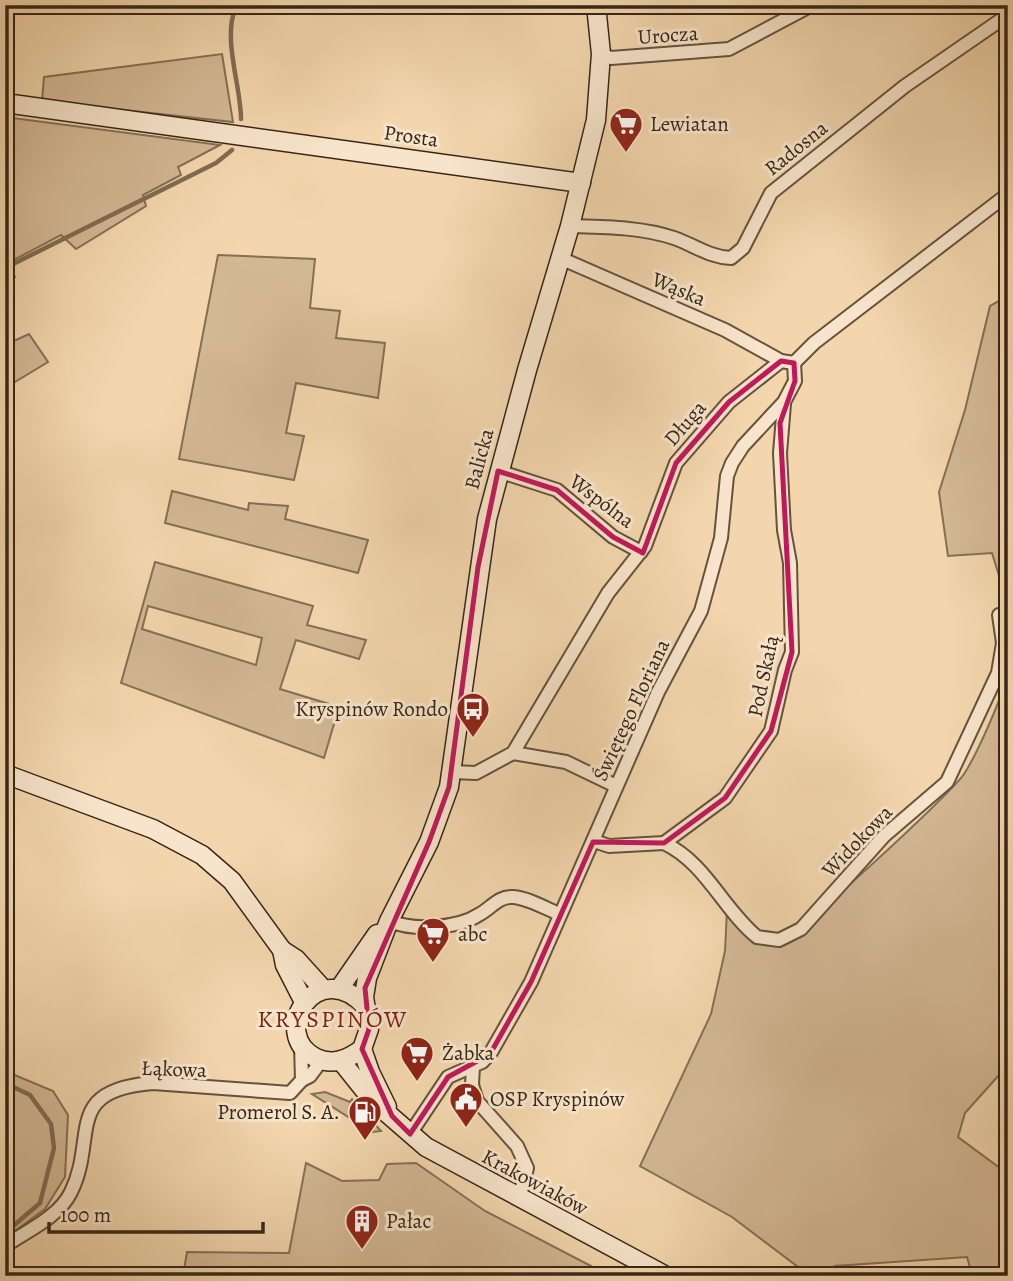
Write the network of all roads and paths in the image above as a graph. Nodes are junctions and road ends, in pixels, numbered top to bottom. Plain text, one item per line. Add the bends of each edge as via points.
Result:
1 (596, 5) edge
2 (812, 5) edge
3 (1008, 15) edge
4 (601, 54) junction
5 (5, 103) edge
6 (582, 183) junction
7 (1008, 194) edge
8 (570, 226) junction
9 (560, 258) junction
10 (787, 362) junction
11 (784, 402) junction
12 (498, 471) junction
13 (641, 552) junction
14 (999, 615) dead end
15 (513, 753) junction
16 (452, 772) junction
17 (5, 774) edge
18 (616, 786) junction
19 (594, 841) junction
20 (664, 843) junction
21 (559, 914) junction
22 (389, 921) junction
23 (282, 950) junction
24 (331, 989) junction
25 (304, 1002) junction
26 (366, 1007) junction
27 (301, 1044) junction
28 (362, 1049) junction
29 (322, 1060) junction
30 (341, 1061) junction
31 (473, 1066) junction
32 (302, 1080) junction
33 (392, 1116) junction
34 (410, 1134) junction
35 (519, 1199) junction
36 (5, 1246) edge
37 (666, 1276) edge

1 - 4 main road, Balicka
2 - 4 street, Urocza via 729,49 611,58
3 - 8 street, Radosna via 893,95 771,192 743,248 731,258 716,258 675,239 626,228
4 - 6 main road, Balicka via 596,120
5 - 6 main road, Prosta
6 - 8 main road, Balicka
7 - 10 street, Długa
8 - 9 main road, Balicka
9 - 10 street, Wąska
9 - 12 main road, Balicka
10 - 11 street, Świętego Floriana via 795,382
10 - 13 street, Długa via 729,402 682,454
11 - 18 street, Świętego Floriana via 732,463 721,538 701,611
11 - 20 street, Pod Skałą via 780,453 792,652 777,718 733,789
12 - 13 street, Wspólna via 557,490 613,537
12 - 16 main road, Balicka via 478,567
13 - 15 street, Długa via 608,593
14 - 20 street, Widokowa via 1003,643 999,673 947,782 884,836 801,929 779,940 757,937 705,875 681,851
15 - 16 street via 476,773
15 - 18 street via 566,762
16 - 22 main road, Balicka via 440,817
17 - 23 main road via 141,824 189,847 232,881
18 - 19 street, Świętego Floriana
19 - 20 street via 609,846
19 - 21 street, Świętego Floriana
21 - 22 street via 512,897 499,899 460,923 400,925
21 - 31 street, Świętego Floriana via 531,982 490,1054
22 - 24 main road, Balicka
22 - 26 main road, Balicka via 365,988
23 - 24 main road
23 - 25 main road
24 - 25 main road
24 - 26 main road via 358,998
25 - 27 main road via 296,1023
26 - 28 main road via 369,1029
27 - 29 main road
27 - 32 street
28 - 30 main road
28 - 33 main road, Krakowiaków
29 - 30 main road
29 - 32 street, Łąkowa
30 - 33 main road, Krakowiaków via 373,1101
31 - 34 street, Świętego Floriana via 447,1077
31 - 35 street via 477,1101 517,1146 527,1168
32 - 36 street, Łąkowa via 290,1093 153,1083 112,1093 92,1107 85,1121 76,1176 63,1204
33 - 34 main road, Krakowiaków
34 - 35 main road, Krakowiaków via 447,1161
35 - 37 main road, Krakowiaków

